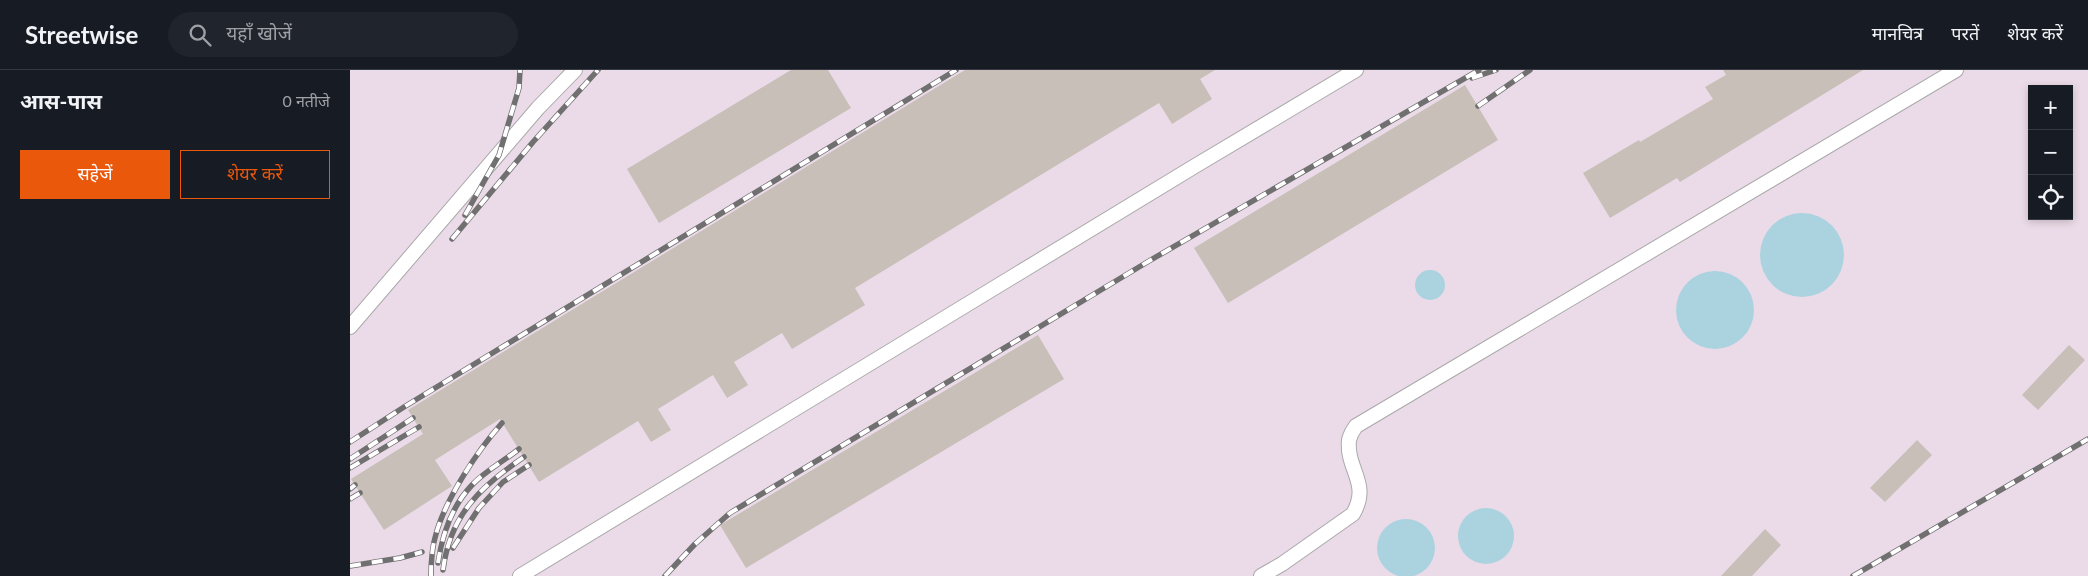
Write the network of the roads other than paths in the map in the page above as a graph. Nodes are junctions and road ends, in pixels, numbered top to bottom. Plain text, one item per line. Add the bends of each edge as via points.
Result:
1 (575, 70) edge
2 (1356, 70) edge
3 (1956, 70) edge
4 (350, 327) edge
5 (520, 576) edge
6 (1261, 576) edge

1 - 4 lane via 538,108
2 - 5 lane
3 - 6 lane via 1356,426 1349,439 1350,460 1359,480 1360,502 1353,514

